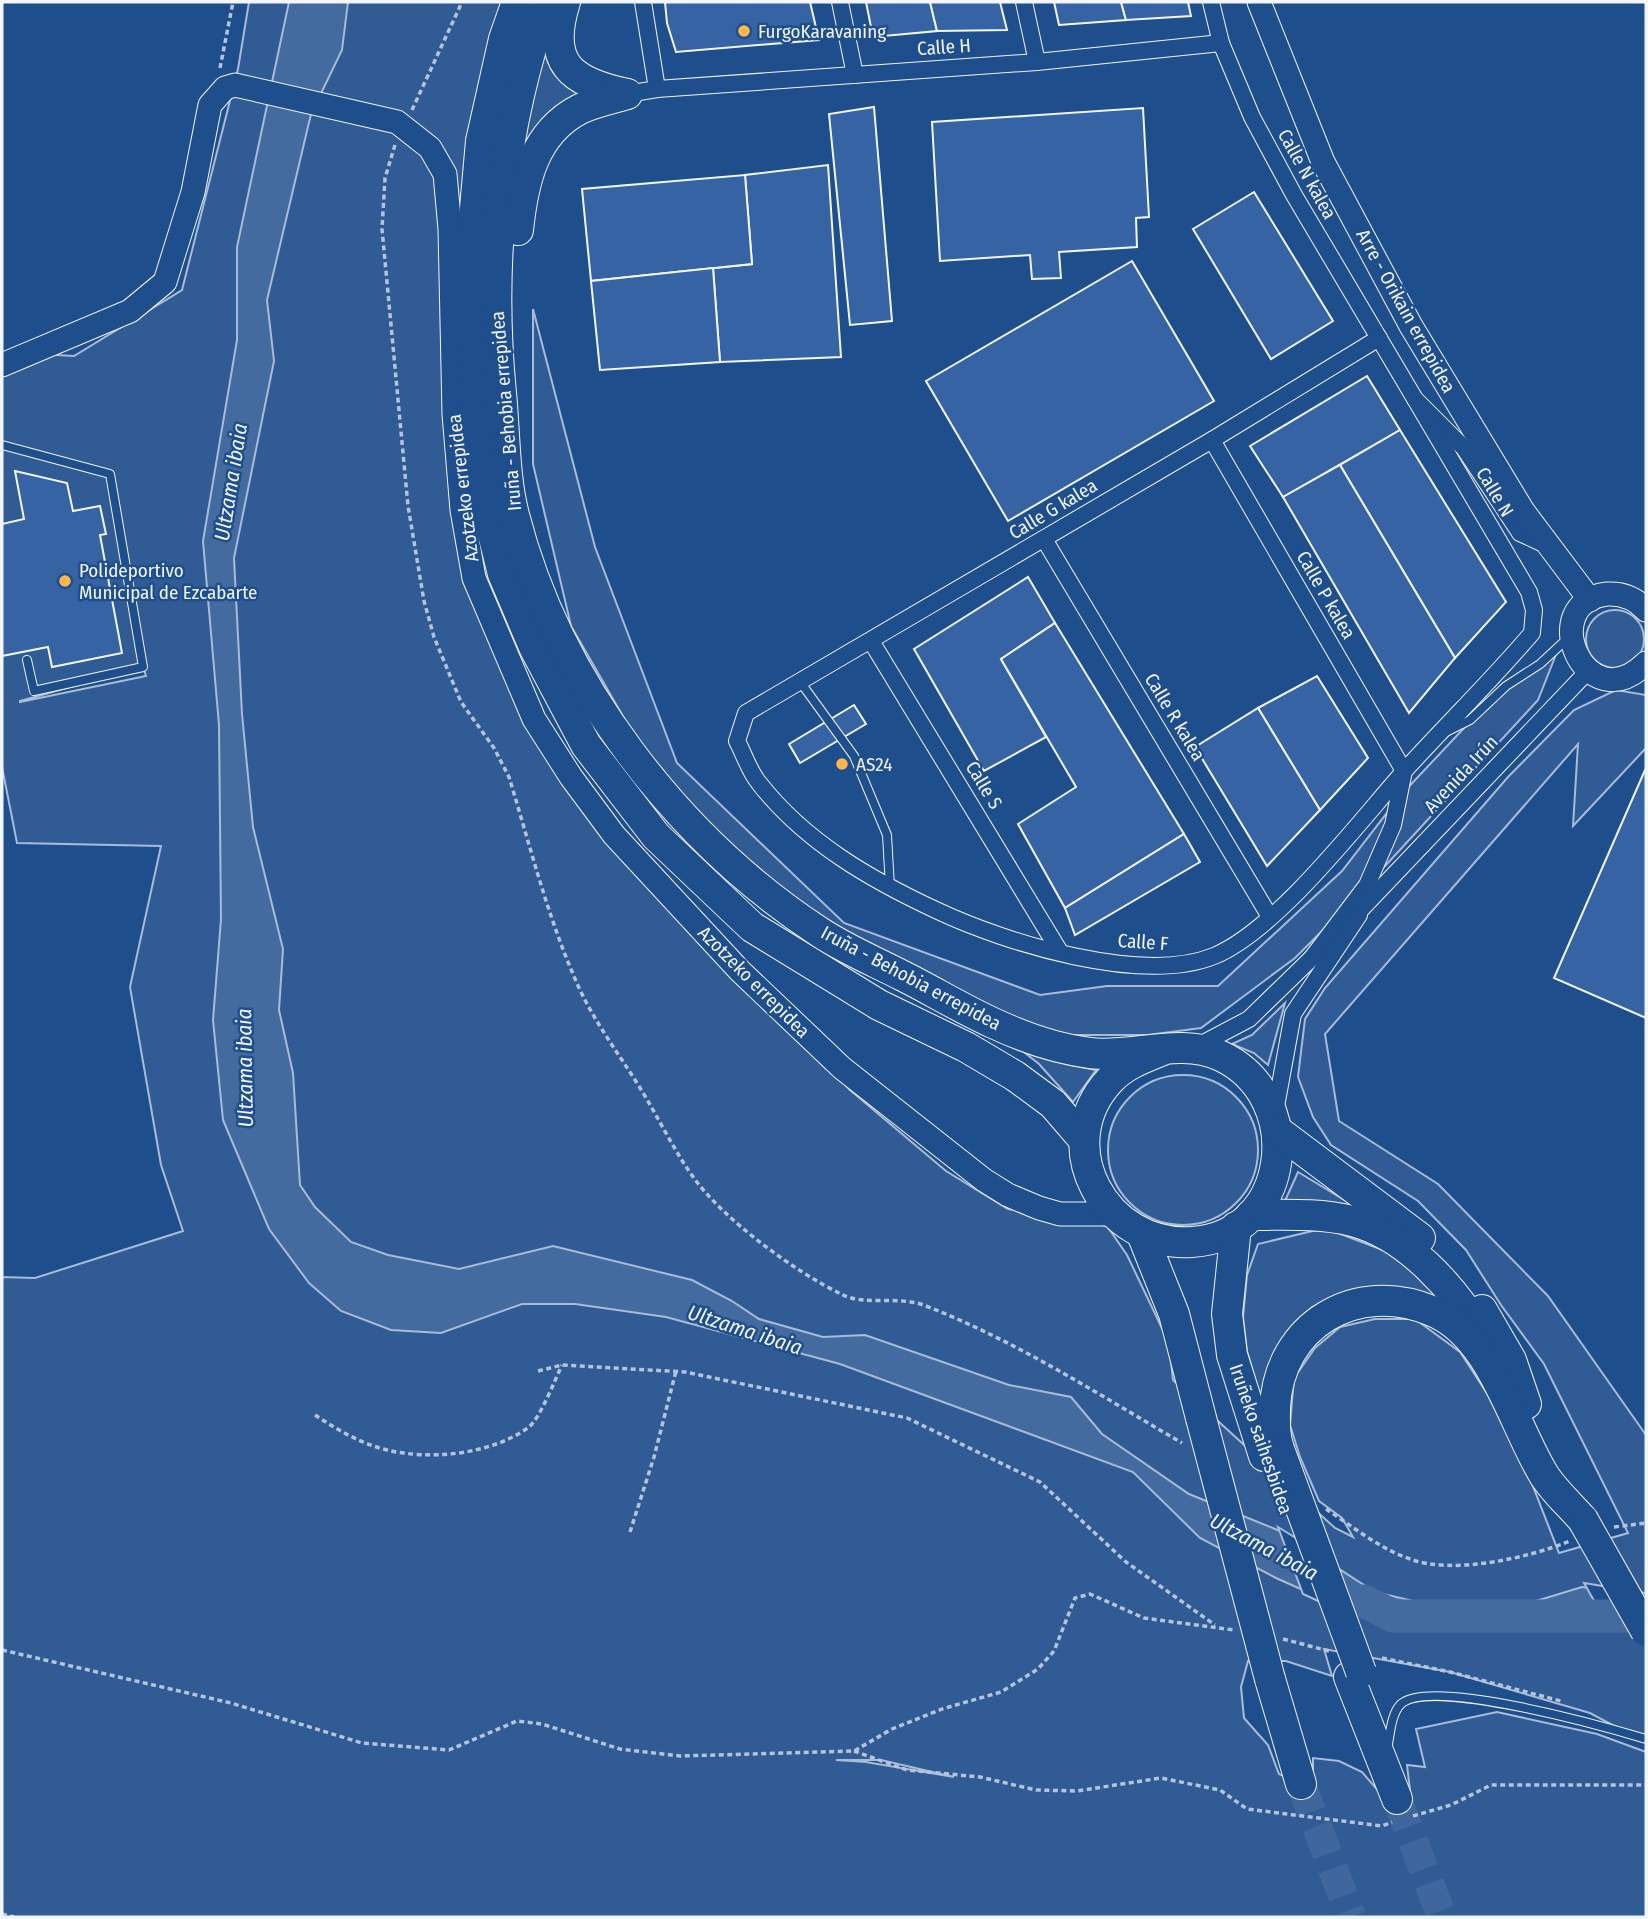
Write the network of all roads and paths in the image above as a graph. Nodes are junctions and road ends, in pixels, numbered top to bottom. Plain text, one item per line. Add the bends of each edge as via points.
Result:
1 (233, 2) edge
2 (517, 2) edge
3 (546, 2) edge
4 (565, 2) edge
5 (643, 2) edge
6 (840, 2) edge
7 (1024, 2) edge
8 (1211, 2) edge
9 (1259, 2) edge
10 (1221, 43) junction
11 (1037, 62) junction
12 (855, 75) junction
13 (225, 88) junction
14 (657, 89) junction
15 (627, 94) junction
16 (1379, 338) junction
17 (2, 365) edge
18 (1415, 399) junction
19 (1212, 440) junction
20 (2, 445) edge
21 (509, 482) junction
22 (1044, 539) junction
23 (1549, 545) junction
24 (1590, 600) junction
25 (1534, 610) joint
26 (1646, 610) edge
27 (1570, 636) junction
28 (871, 641) junction
29 (27, 660) dead end
30 (1646, 663) edge
31 (1588, 671) junction
32 (801, 683) junction
33 (746, 713) joint
34 (1438, 734) junction
35 (1404, 771) junction
36 (890, 887) junction
37 (1365, 906) junction
38 (1270, 917) junction
39 (1060, 952) junction
40 (1311, 959) junction
41 (1194, 1049) junction
42 (1163, 1050) junction
43 (1277, 1123) junction
44 (1084, 1140) junction
45 (1089, 1177) junction
46 (1039, 1208) junction
47 (1113, 1214) junction
48 (1243, 1221) junction
49 (1142, 1234) junction
50 (562, 1365) junction
51 (538, 1371) dead end
52 (676, 1371) junction
53 (1525, 1405) junction
54 (315, 1415) dead end
55 (1272, 1452) junction
56 (1583, 1520) junction
57 (630, 1532) dead end
58 (1646, 1631) edge
59 (1280, 1638) dead end
60 (2, 1650) edge
61 (1356, 1665) junction
62 (1565, 1702) dead end
63 (1646, 1739) edge
64 (853, 1751) junction
65 (1384, 1766) junction
66 (1300, 1784) tunnel mouth
67 (1646, 1785) edge
68 (1398, 1813) junction
69 (2, 1914) edge
70 (14, 1917) edge

1 - 13 path via 220,69
2 - 44 highway, Iruña - Behobia errepidea via 481,141 472,242 472,344 481,486 503,574 534,647 586,745 656,836 752,928 879,1005 1016,1076 1053,1104
3 - 21 highway, Iruña - Behobia errepidea via 530,46 508,140 497,240 495,338
4 - 15 highway via 558,27 561,51 572,72 591,86
5 - 14 street
6 - 12 street
7 - 11 street
8 - 10 street, Calle N kalea
9 - 23 street, Arre - Orikain errepidea via 1324,162 1411,326 1523,511
10 - 11 street, Calle H
10 - 16 street, Calle N kalea via 1252,117
11 - 12 street, Calle H
12 - 14 street, Calle H
13 - 17 street via 210,104 193,192 165,282 130,311
13 - 46 street, Azotzeko errepidea via 235,85 365,113 404,127 430,148 445,174 454,414 462,510 474,578 534,719 614,835 740,971 864,1085 984,1180
14 - 15 street, Calle H
15 - 21 highway via 579,109 552,130 532,158 514,257
16 - 18 street, Calle N kalea
16 - 19 street, Calle G kalea
18 - 23 street, Calle N kalea via 1464,448 1520,533
18 - 25 street, Calle N via 1521,576
19 - 22 street, Calle G kalea
19 - 35 street, Calle P kalea
20 - 29 lane via 110,474 143,667 34,691
21 - 42 highway, Iruña - Behobia errepidea via 531,569 586,690 682,817 771,896 824,935 994,1024 1093,1054
22 - 28 street, Calle G kalea
22 - 38 street, Calle R kalea
23 - 24 street, Arre - Orikain errepidea
24 - 26 street via 1619,594 1633,598
24 - 27 street via 1573,622
25 - 34 street, Calle F via 1532,633
27 - 31 street via 1572,649
27 - 34 lane via 1540,664 1506,685 1471,720
28 - 32 street, Calle G kalea
28 - 39 street, Calle S
30 - 31 street via 1626,677 1600,677
31 - 37 street, Avenida Irún
32 - 33 street, Calle G kalea
32 - 36 lane via 854,757 887,835
33 - 36 street, Calle F via 737,741 757,782 800,827 842,860
34 - 35 street, Calle F
35 - 38 street, Calle F
35 - 40 street, Avenida Irún via 1393,825 1367,885
36 - 39 street, Calle F via 976,928
37 - 40 street, Avenida Irún
37 - 43 street, Avenida Irún via 1293,1014
38 - 39 street, Calle F via 1245,940 1213,957 1171,967
40 - 41 street, Avenida Irún via 1249,1019
41 - 42 highway
41 - 43 highway via 1222,1056 1254,1079
42 - 44 highway via 1125,1066 1108,1082 1095,1101
43 - 48 highway via 1276,1174 1266,1195
43 - 53 highway via 1444,1261 1471,1293 1511,1360
44 - 45 highway
45 - 46 street via 1072,1201
45 - 47 highway
46 - 47 street, Azotzeko errepidea
47 - 49 highway
48 - 49 highway via 1214,1237 1190,1243
48 - 53 highway via 1315,1216 1354,1221 1412,1253 1461,1306
48 - 55 highway, Iruñeko saihesbidea via 1227,1314 1232,1355
49 - 66 highway, bridge via 1174,1314
50 - 51 path
50 - 52 path
50 - 54 path via 531,1425 474,1451 425,1454 384,1449 353,1438
52 - 57 path
52 - 64 path via 907,1418 978,1450 1040,1482 1126,1562 1181,1603 1213,1625 1238,1631 1144,1618 1090,1594 1076,1598 1054,1651 1038,1669 1001,1692 942,1709
53 - 56 highway
55 - 56 highway via 1276,1385 1285,1358 1303,1332 1328,1314 1361,1303 1399,1302 1433,1311 1462,1330 1487,1363 1545,1477
55 - 61 highway, Iruñeko saihesbidea
56 - 58 highway, bridge
59 - 61 path
60 - 64 path via 231,1703 362,1743 449,1750 517,1721 542,1724 620,1749 680,1756
61 - 62 path via 1450,1671
61 - 65 highway, Iruñeko saihesbidea via 1366,1719
63 - 65 lane via 1509,1704 1436,1695 1415,1697 1396,1710
64 - 68 path via 907,1770 980,1777 1035,1790 1077,1791 1161,1778 1220,1790 1247,1809 1382,1826
65 - 68 highway, Iruñeko saihesbidea
67 - 68 path via 1490,1785 1451,1805
69 - 70 path

